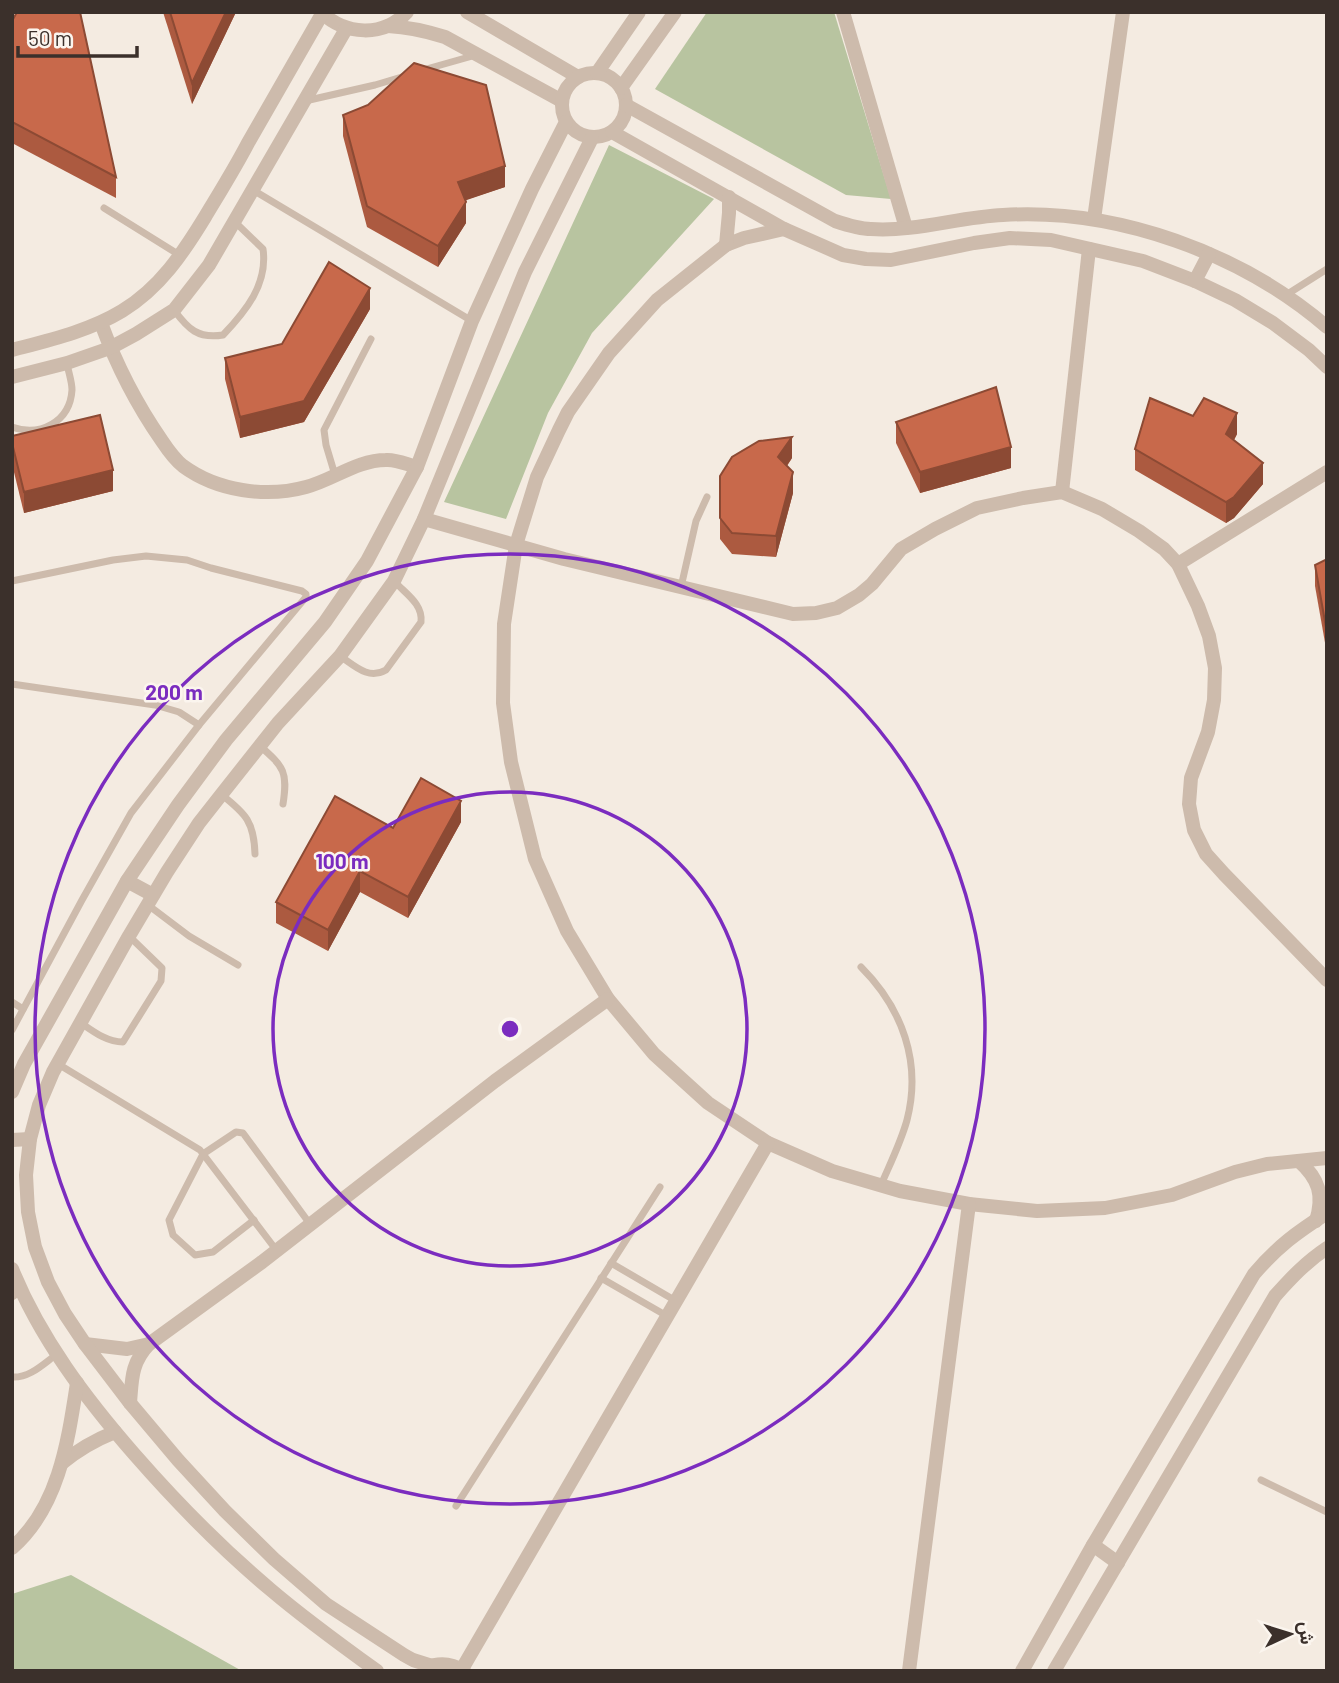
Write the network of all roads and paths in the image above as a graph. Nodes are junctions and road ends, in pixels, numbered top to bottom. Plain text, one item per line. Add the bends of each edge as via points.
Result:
1 (407, 12) edge
2 (467, 12) edge
3 (639, 12) edge
4 (675, 12) edge
5 (843, 12) edge
6 (1123, 12) edge
7 (321, 13) edge
8 (388, 26) junction
9 (346, 29) junction
10 (477, 54) junction
11 (597, 73) junction
12 (578, 77) junction
13 (621, 88) junction
14 (562, 101) junction
15 (304, 102) junction
16 (626, 105) junction
17 (566, 121) junction
18 (612, 132) junction
19 (592, 138) junction
20 (253, 190) junction
21 (729, 197) junction
22 (104, 208) dead end
23 (1094, 219) junction
24 (235, 222) junction
25 (906, 228) junction
26 (784, 229) junction
27 (726, 245) junction
28 (1089, 249) junction
29 (1209, 254) junction
30 (181, 257) junction
31 (1327, 270) edge
32 (1195, 281) junction
33 (1285, 296) junction
34 (174, 310) junction
35 (1324, 320) edge
36 (472, 321) junction
37 (101, 323) junction
38 (371, 339) dead end
39 (110, 348) junction
40 (12, 350) edge
41 (67, 363) junction
42 (1327, 367) edge
43 (12, 377) edge
44 (12, 427) edge
45 (417, 467) junction
46 (1327, 472) edge
47 (335, 475) junction
48 (1062, 492) junction
49 (707, 497) dead end
50 (424, 519) junction
51 (516, 545) junction
52 (1178, 564) junction
53 (12, 581) edge
54 (394, 581) junction
55 (681, 587) junction
56 (341, 656) junction
57 (12, 684) edge
58 (200, 725) junction
59 (260, 745) junction
60 (221, 795) junction
61 (283, 804) dead end
62 (255, 854) dead end
63 (127, 881) junction
64 (150, 900) junction
65 (129, 936) junction
66 (238, 965) dead end
67 (861, 967) dead end
68 (1327, 980) edge
69 (608, 999) junction
70 (12, 1002) edge
71 (23, 1009) junction
72 (81, 1023) junction
73 (12, 1030) edge
74 (58, 1064) junction
75 (12, 1092) edge
76 (30, 1139) junction
77 (12, 1140) edge
78 (768, 1143) junction
79 (203, 1154) junction
80 (1327, 1158) edge
81 (1299, 1161) junction
82 (881, 1185) junction
83 (660, 1187) dead end
84 (969, 1204) junction
85 (1321, 1217) edge
86 (254, 1220) junction
87 (310, 1225) junction
88 (276, 1251) junction
89 (1323, 1255) edge
90 (611, 1263) junction
91 (12, 1269) edge
92 (601, 1278) junction
93 (17, 1294) edge
94 (676, 1301) junction
95 (667, 1317) junction
96 (85, 1344) junction
97 (149, 1344) junction
98 (57, 1354) junction
99 (12, 1377) edge
100 (77, 1383) junction
101 (130, 1403) junction
102 (115, 1432) junction
103 (62, 1463) junction
104 (1261, 1480) dead end
105 (456, 1506) dead end
106 (1327, 1512) edge
107 (1093, 1545) junction
108 (12, 1548) edge
109 (1118, 1563) junction
110 (427, 1668) edge
111 (463, 1670) edge
112 (377, 1671) edge
113 (909, 1671) edge
114 (1022, 1671) edge
115 (1054, 1671) edge

1 - 8 street
2 - 12 street
3 - 11 street
4 - 13 street
5 - 25 street
6 - 23 street
7 - 9 street
7 - 30 street
8 - 9 street
8 - 10 street via 426,31
9 - 15 street
10 - 14 street
10 - 15 lane
11 - 12 street
11 - 13 street
12 - 14 street
13 - 16 street
14 - 17 street
15 - 20 street
16 - 18 street via 625,116
16 - 25 street via 835,221 870,229
17 - 19 street via 572,130
17 - 36 street
18 - 19 street
18 - 21 street
19 - 50 street via 525,272
20 - 24 street
20 - 36 lane
21 - 26 street
21 - 27 street
22 - 30 lane
23 - 25 street via 1002,215
23 - 29 street via 1151,232
24 - 34 street
24 - 34 lane via 264,249 265,268 249,304 223,335 213,337 204,337 185,325
26 - 27 street
26 - 28 street via 843,255 866,259 891,260 1010,238 1051,240
27 - 51 street via 657,300 609,353 559,430 537,477
28 - 32 street via 1143,261
28 - 48 street
29 - 32 street
29 - 33 street
30 - 37 street via 145,295
31 - 33 lane
32 - 42 street via 1273,323
33 - 35 street
34 - 39 street
36 - 45 street
37 - 39 street
37 - 40 street
38 - 47 lane via 324,430
39 - 41 street
39 - 47 street via 147,420 171,455 204,478 253,492 282,493
41 - 43 street
41 - 44 lane via 72,389 68,407 57,421 41,430
45 - 47 street via 388,459
45 - 63 street via 367,561 326,622 226,740
46 - 52 street
48 - 52 street via 1139,531
48 - 55 street via 977,508 935,529 901,549 872,584 837,608 793,614
49 - 55 lane via 696,521
50 - 51 street
50 - 54 street
51 - 55 street
51 - 69 street via 504,624 503,703 511,762 535,859 566,931
52 - 68 street via 1206,626 1215,668 1208,732 1191,778 1194,830 1206,854
53 - 58 lane via 146,556 187,561 304,592 305,600
54 - 56 street
54 - 56 lane via 420,607 421,622 379,674 363,672
56 - 59 street
57 - 58 lane via 155,705
58 - 71 lane via 131,814
59 - 60 street
59 - 61 lane via 282,767
60 - 62 lane via 247,818
60 - 64 street
63 - 64 street
63 - 75 street
64 - 65 street
64 - 66 lane via 189,936
65 - 72 street
65 - 72 lane via 162,968 162,981 123,1042 113,1042
67 - 82 lane via 895,1011 911,1064 907,1120
69 - 78 street via 654,1055 708,1103
69 - 87 street
70 - 71 lane
71 - 73 lane
72 - 74 street
74 - 76 street
74 - 79 lane
76 - 77 street
76 - 96 street via 27,1212 35,1247 48,1282
78 - 82 street via 832,1171
78 - 94 street
79 - 86 lane
79 - 86 lane via 169,1220 173,1235 195,1255 213,1252
79 - 87 lane via 236,1132 243,1133
80 - 81 street
81 - 84 street via 1246,1169 1172,1195 1105,1208 1037,1211
81 - 85 street via 1316,1182
82 - 84 street
83 - 90 lane
84 - 113 street
85 - 107 street via 1293,1236 1254,1274
86 - 88 lane
87 - 88 street
88 - 97 street
89 - 109 street via 1293,1275 1275,1296
90 - 92 lane
90 - 94 lane
91 - 93 street
92 - 95 lane
92 - 105 lane
93 - 98 street
94 - 95 street
95 - 111 street
96 - 97 street via 127,1349
96 - 101 street
97 - 101 street via 136,1361
98 - 99 lane via 29,1374
98 - 100 street
100 - 102 street
100 - 103 street
101 - 110 street via 225,1511 295,1577 326,1604
102 - 103 street
102 - 112 street via 239,1562
103 - 108 street via 48,1503
104 - 106 lane
107 - 109 street
107 - 114 street
109 - 115 street
110 - 111 street via 442,1664

